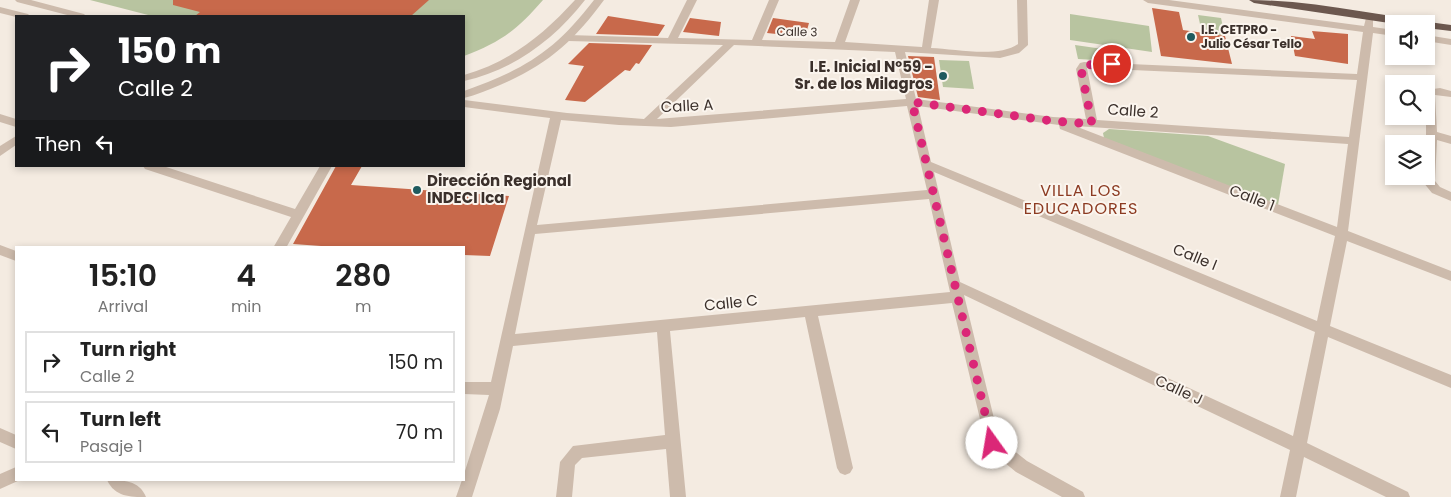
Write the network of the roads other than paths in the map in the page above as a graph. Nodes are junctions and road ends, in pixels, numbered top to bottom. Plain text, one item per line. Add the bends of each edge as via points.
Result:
1 (20, 0) edge
2 (580, 0) edge
3 (599, 0) edge
4 (692, 0) edge
5 (774, 0) edge
6 (855, 0) edge
7 (934, 0) edge
8 (1022, 0) edge
9 (1148, 0) edge
10 (1254, 0) edge
11 (0, 10) edge
12 (21, 15) edge
13 (77, 15) edge
14 (1370, 16) junction
15 (1385, 18) edge
16 (1435, 26) edge
17 (1451, 28) edge
18 (1368, 30) junction
19 (1385, 32) edge
20 (568, 38) junction
21 (1435, 39) edge
22 (672, 40) junction
23 (732, 42) junction
24 (1451, 42) edge
25 (756, 43) junction
26 (840, 45) junction
27 (899, 48) junction
28 (926, 50) junction
29 (465, 78) edge
30 (1362, 78) junction
31 (1451, 94) edge
32 (465, 95) edge
33 (912, 102) junction
34 (465, 103) edge
35 (556, 116) junction
36 (0, 118) edge
37 (1053, 121) junction
38 (15, 123) edge
39 (646, 123) junction
40 (1092, 124) junction
41 (1432, 134) junction
42 (1451, 140) edge
43 (15, 141) edge
44 (1354, 141) junction
45 (0, 152) edge
46 (926, 164) junction
47 (152, 167) edge
48 (325, 167) edge
49 (934, 194) junction
50 (1451, 197) edge
51 (297, 214) junction
52 (530, 230) junction
53 (1342, 233) junction
54 (280, 246) edge
55 (0, 250) edge
56 (15, 256) edge
57 (1451, 276) edge
58 (956, 291) junction
59 (810, 311) junction
60 (662, 326) junction
61 (1322, 327) junction
62 (507, 341) junction
63 (1451, 382) edge
64 (465, 388) edge
65 (497, 389) junction
66 (0, 435) edge
67 (673, 441) junction
68 (15, 442) edge
69 (1298, 446) junction
70 (845, 468) dead end
71 (15, 474) edge
72 (116, 481) edge
73 (0, 482) edge
74 (138, 497) edge
75 (464, 497) edge
76 (564, 497) edge
77 (678, 497) edge
78 (1077, 497) edge
79 (1288, 497) edge
80 (1402, 497) edge

1 - 13 street
2 - 29 street via 538,44 507,62
3 - 20 street
4 - 22 street
5 - 25 street
6 - 26 street
7 - 28 street
8 - 28 street, Calle 3 via 1023,45 1015,51 1000,55
9 - 18 street
10 - 14 highway
11 - 12 street
14 - 15 highway
14 - 18 street
16 - 17 highway
18 - 19 street
18 - 30 street
20 - 22 street, Calle 3
20 - 32 street via 529,66
21 - 24 street
22 - 23 street, Calle 3
23 - 25 street, Calle 3
23 - 39 street
25 - 26 street, Calle 3
26 - 27 street, Calle 3
27 - 28 street, Calle 3
27 - 33 street
30 - 40 street via 1084,65 1081,69
30 - 44 street
31 - 41 street via 1430,92
33 - 37 street, Calle 2
33 - 39 street, Calle A
33 - 46 street
34 - 35 street, Calle A
35 - 39 street, Calle A
35 - 52 street
36 - 38 street
37 - 40 street, Calle 2
37 - 53 street, Calle 1
40 - 44 street, Calle 2
41 - 42 street
41 - 50 street via 1429,182 1436,190
43 - 45 street
44 - 53 street
46 - 49 street
46 - 61 street, Calle I
47 - 51 street
48 - 51 street
49 - 52 street
49 - 58 street
51 - 54 street
52 - 62 street
53 - 57 street, Calle 1
53 - 61 street
55 - 56 street
58 - 59 street, Calle C
58 - 69 street, Calle J
58 - 78 street via 992,443 1020,466
59 - 60 street, Calle C
59 - 70 street
60 - 62 street, Calle C
60 - 67 street
61 - 63 street, Calle I
61 - 69 street
62 - 65 street
64 - 65 street
65 - 75 street
66 - 68 street
67 - 76 street via 578,451 568,462
67 - 77 street
69 - 79 street
69 - 80 street, Calle J
71 - 73 street
72 - 74 street

